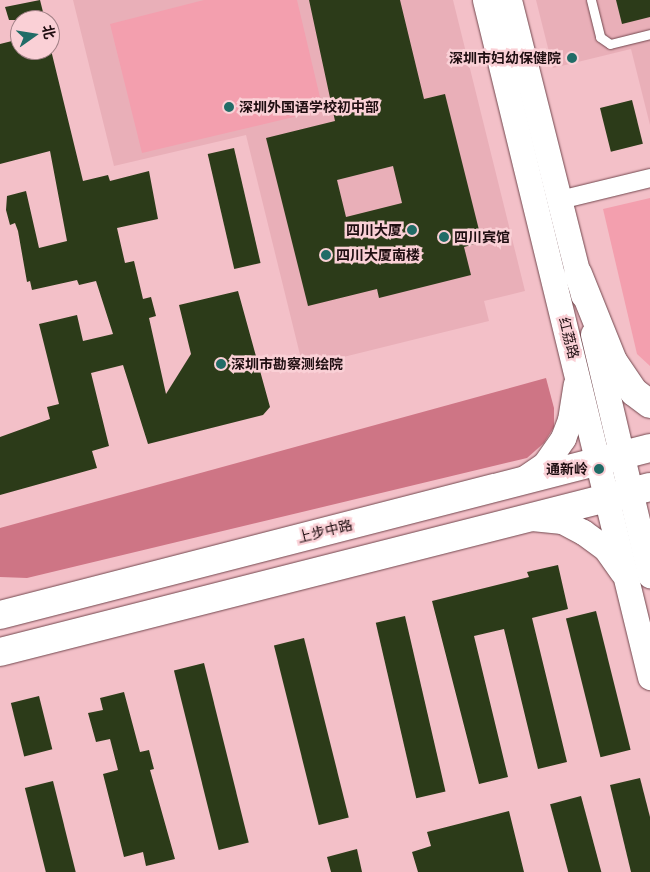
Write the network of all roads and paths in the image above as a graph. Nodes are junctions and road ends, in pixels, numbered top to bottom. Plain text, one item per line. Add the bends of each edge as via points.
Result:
1 (485, 0) edge
2 (509, 0) edge
3 (591, 0) edge
4 (650, 34) edge
5 (650, 178) edge
6 (560, 200) junction
7 (578, 274) junction
8 (576, 366) junction
9 (650, 404) edge
10 (650, 448) edge
11 (611, 457) junction
12 (522, 480) junction
13 (629, 492) edge
14 (531, 518) junction
15 (650, 574) edge
16 (635, 609) junction
17 (0, 615) edge
18 (0, 652) edge
19 (650, 677) edge

1 - 8 main road, 红荔路
2 - 6 main road, 红荔路
3 - 4 lane via 600,37 610,44
5 - 6 street
6 - 7 main road, 红荔路
7 - 9 main road via 614,361 634,392
7 - 11 main road, 红荔路
8 - 11 main road, 红荔路
8 - 12 main road via 574,404 563,438 545,464
10 - 11 main road, 上步中路
11 - 12 main road, 上步中路
11 - 13 main road, 红荔路
12 - 17 main road, 上步中路
13 - 14 main road
13 - 15 main road, 红荔路
13 - 16 main road, 红荔路
14 - 16 main road via 562,521 606,549 623,573
14 - 18 main road
16 - 19 main road, 红荔路

